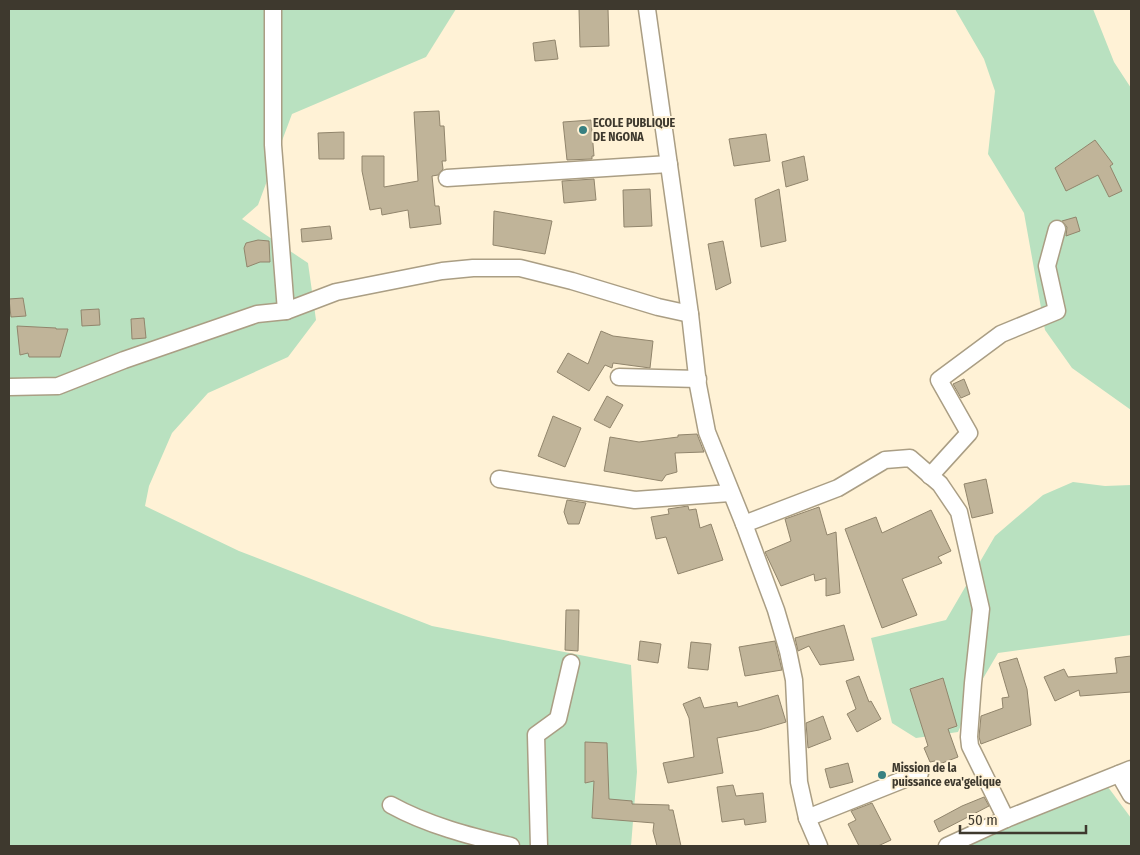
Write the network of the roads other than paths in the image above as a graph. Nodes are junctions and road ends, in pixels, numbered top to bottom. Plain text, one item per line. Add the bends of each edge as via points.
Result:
1 (273, 9) edge
2 (647, 9) edge
3 (669, 164) junction
4 (447, 178) dead end
5 (1057, 229) dead end
6 (286, 311) junction
7 (690, 314) junction
8 (619, 377) dead end
9 (698, 379) junction
10 (9, 387) edge
11 (930, 476) junction
12 (499, 479) dead end
13 (730, 493) junction
14 (744, 524) junction
15 (571, 663) dead end
16 (1125, 771) edge
17 (920, 773) dead end
18 (1131, 795) edge
19 (390, 805) dead end
20 (807, 818) junction
21 (1006, 819) junction
22 (511, 846) edge
23 (539, 846) edge
24 (819, 846) edge
25 (947, 846) edge

1 - 6 street via 273,145
2 - 3 street
3 - 4 street
3 - 7 street
5 - 11 street via 1047,266 1056,311 1001,334 939,380 970,433
6 - 7 street via 336,292 442,271 520,268
6 - 10 street via 257,314 58,386
7 - 9 street
8 - 9 street
9 - 13 street via 707,432
11 - 14 street via 910,458 885,460 838,488
11 - 21 street via 940,484 959,512 979,600 981,616 969,738
12 - 13 street via 635,500
13 - 14 street
14 - 20 street via 788,651 794,680 799,782
15 - 23 street via 558,719 536,735
16 - 18 street
16 - 21 street
17 - 20 street
19 - 22 street via 466,834
20 - 24 street
21 - 25 street

